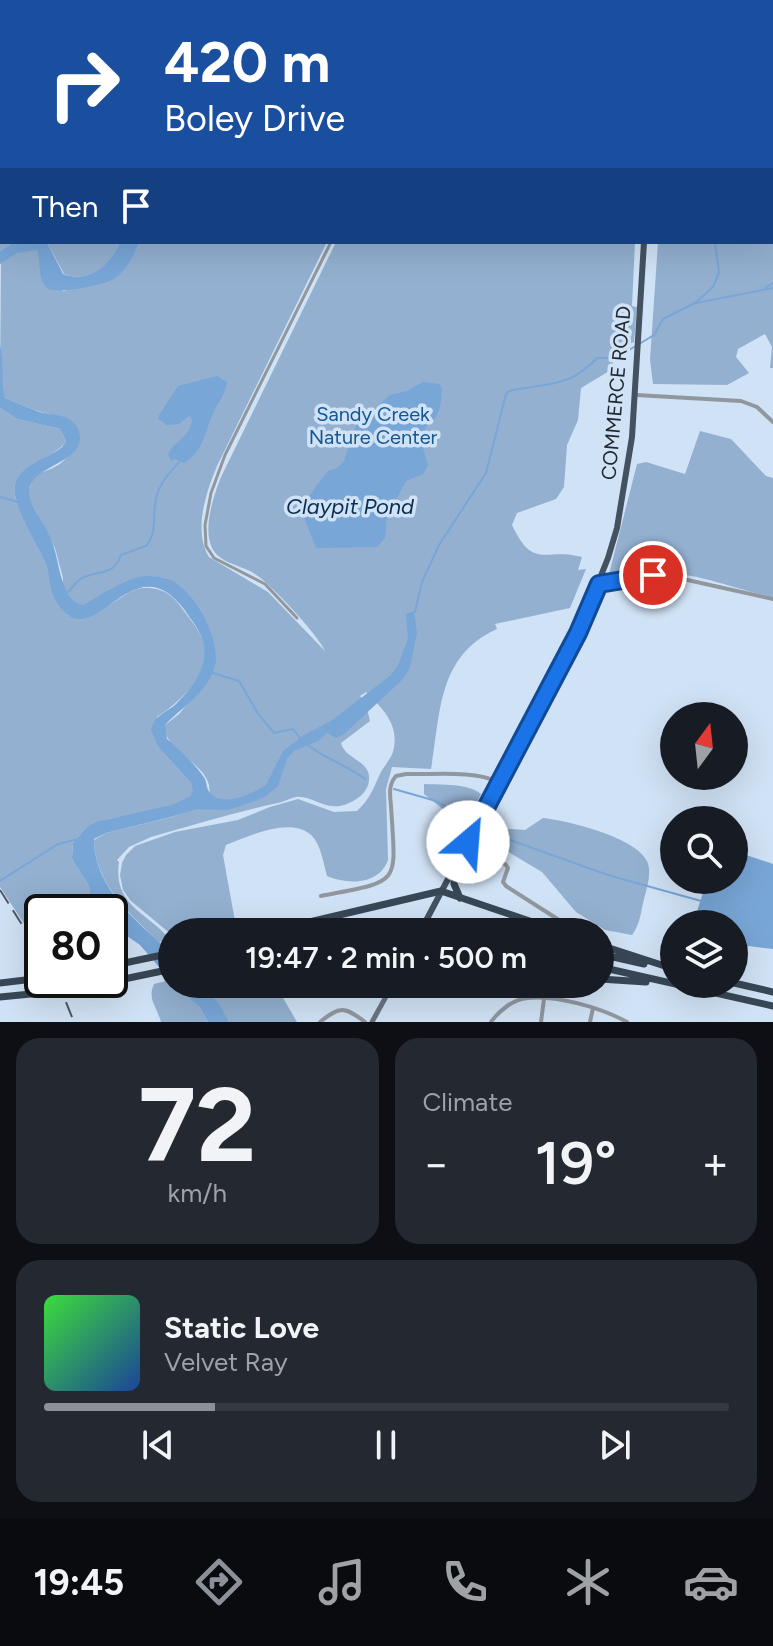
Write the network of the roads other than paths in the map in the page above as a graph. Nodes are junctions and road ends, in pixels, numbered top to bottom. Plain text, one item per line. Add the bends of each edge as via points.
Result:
1 (330, 244) edge
2 (644, 244) edge
3 (636, 395) junction
4 (773, 422) edge
5 (599, 584) junction
6 (773, 599) edge
7 (297, 618) dead end
8 (499, 782) junction
9 (468, 842) junction
10 (454, 867) junction
11 (441, 891) junction
12 (321, 896) dead end
13 (460, 898) junction
14 (326, 918) edge
15 (427, 918) edge
16 (520, 918) edge
17 (556, 918) edge
18 (614, 950) edge
19 (158, 956) edge
20 (614, 957) edge
21 (128, 961) edge
22 (660, 964) edge
23 (660, 966) edge
24 (614, 970) edge
25 (158, 972) edge
26 (24, 980) edge
27 (614, 980) edge
28 (660, 981) edge
29 (0, 983) edge
30 (660, 985) edge
31 (748, 986) edge
32 (773, 992) edge
33 (0, 997) edge
34 (385, 998) edge
35 (736, 998) edge
36 (544, 999) junction
37 (773, 1006) edge
38 (593, 1008) junction
39 (320, 1022) edge
40 (365, 1022) edge
41 (372, 1022) edge
42 (491, 1022) edge
43 (541, 1022) edge
44 (590, 1022) edge
45 (627, 1022) edge

1 - 7 street via 226,452 205,525 206,546 214,558 265,584
2 - 3 highway, COMMERCE ROAD
3 - 4 street via 741,401
3 - 5 highway, COMMERCE ROAD via 617,528
5 - 6 street via 665,575
5 - 8 highway, COMMERCE ROAD
8 - 9 highway, COMMERCE ROAD
8 - 12 street via 486,777 396,776 390,788 396,859 389,876 377,885
9 - 10 highway, COMMERCE ROAD
9 - 17 street via 506,865 506,886
10 - 11 highway, COMMERCE ROAD
10 - 13 highway
11 - 13 highway
11 - 14 highway
11 - 15 highway, COMMERCE ROAD
13 - 16 highway
18 - 22 highway
19 - 21 highway
20 - 23 highway
24 - 28 highway
25 - 33 highway, bridge
26 - 29 highway
27 - 30 highway
31 - 32 highway
34 - 41 main road
35 - 37 highway
36 - 38 street
36 - 42 street via 525,998 508,1005
36 - 43 street
38 - 44 street
38 - 45 street
39 - 40 street via 339,1009

